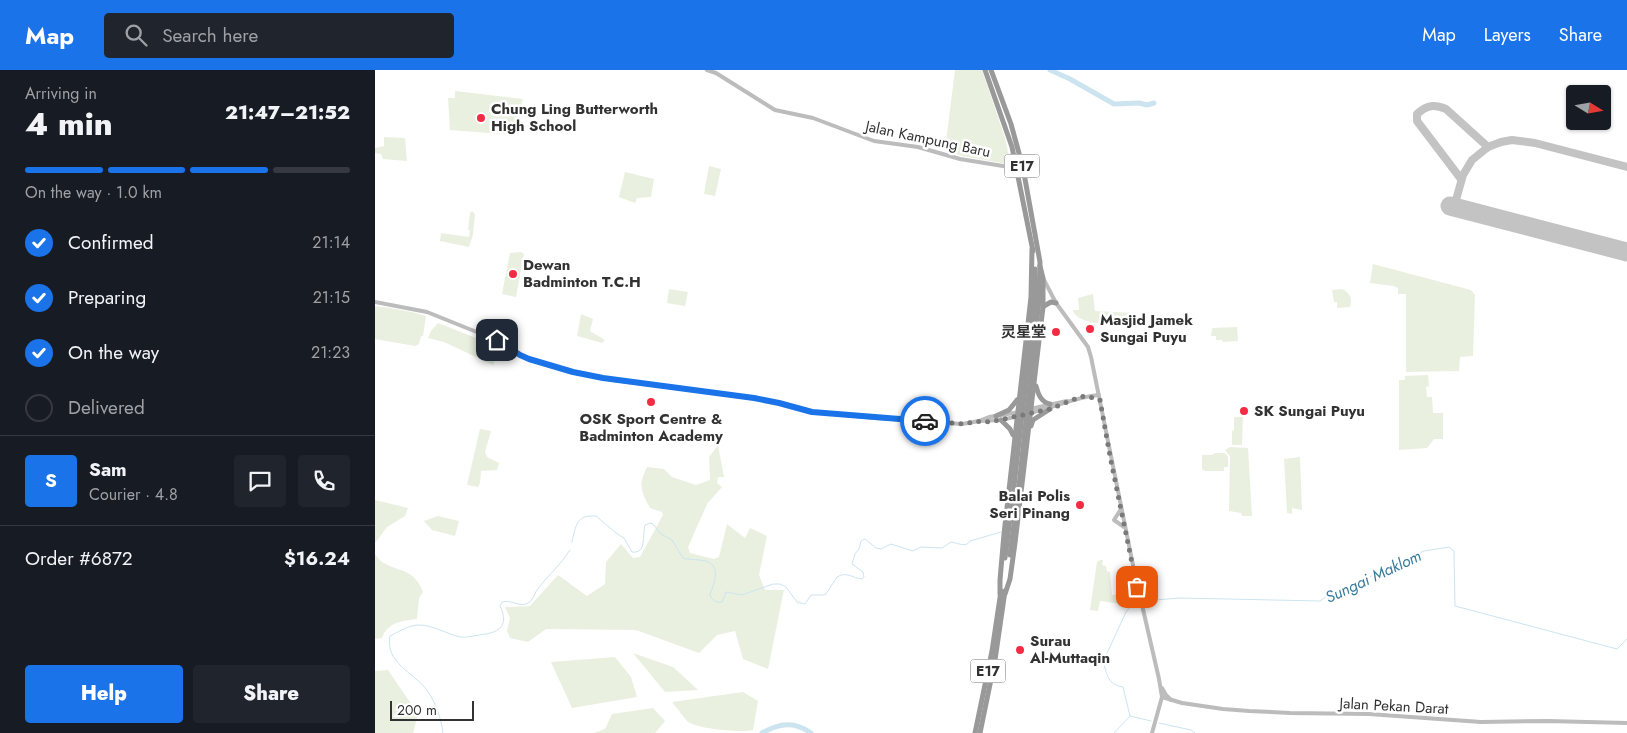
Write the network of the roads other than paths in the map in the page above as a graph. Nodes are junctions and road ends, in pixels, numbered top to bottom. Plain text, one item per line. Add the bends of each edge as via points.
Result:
1 (707, 70) edge
2 (985, 70) edge
3 (991, 70) edge
4 (1015, 163) junction
5 (1009, 167) junction
6 (1018, 177) junction
7 (1033, 249) junction
8 (1040, 266) junction
9 (1043, 278) junction
10 (1037, 299) junction
11 (375, 302) edge
12 (1056, 303) junction
13 (1043, 307) junction
14 (1035, 383) junction
15 (1097, 387) junction
16 (1033, 392) junction
17 (1019, 395) junction
18 (1099, 395) junction
19 (1087, 396) junction
20 (1100, 400) junction
21 (1050, 406) junction
22 (1031, 411) junction
23 (1016, 414) junction
24 (996, 416) junction
25 (1001, 420) junction
26 (981, 421) junction
27 (1014, 432) junction
28 (1028, 434) junction
29 (1013, 441) junction
30 (1121, 509) junction
31 (1125, 527) junction
32 (1003, 594) junction
33 (1159, 679) junction
34 (1162, 697) junction
35 (1171, 700) junction
36 (1160, 707) junction
37 (1627, 723) edge
38 (975, 733) edge
39 (980, 733) edge
40 (1153, 733) edge

1 - 5 main road, Jalan Kampung Baru via 775,110 813,118 873,141
2 - 4 highway, E17 via 1006,126
3 - 8 highway, E17 via 1019,150
4 - 5 main road, Jalan Kampung Baru
4 - 6 highway, E17
5 - 6 main road, Jalan Kampung Baru
6 - 7 highway, E17
7 - 10 highway, E17
7 - 17 highway via 1031,297
8 - 9 highway
8 - 10 highway, E17
9 - 12 main road
9 - 13 highway
10 - 32 highway, E17, bridge
11 - 26 main road via 431,313 494,339 529,359 589,376 754,398 821,413 954,424
12 - 13 highway via 1047,303
12 - 15 main road via 1088,347
13 - 14 highway
14 - 16 highway
14 - 21 highway via 1038,394
15 - 18 main road
15 - 19 main road
16 - 17 highway via 1026,400
16 - 22 highway
17 - 23 highway
17 - 24 highway via 1009,410
18 - 19 main road
18 - 20 main road
19 - 20 main road
19 - 21 main road
20 - 30 main road
21 - 22 main road
21 - 28 highway via 1033,420
22 - 23 main road
22 - 28 highway
23 - 24 main road
23 - 25 main road
23 - 27 highway
24 - 26 main road
25 - 26 main road
25 - 29 highway via 1010,429
27 - 28 highway via 1023,427
27 - 29 highway
28 - 32 highway via 1015,542
29 - 32 highway via 1003,534 1000,580
30 - 31 main road
30 - 31 main road via 1114,520
31 - 33 main road
32 - 38 highway, E17
32 - 39 highway, E17 via 995,660
33 - 34 main road
33 - 35 main road
34 - 35 main road, Jalan Pekan Darat
34 - 36 main road
35 - 36 main road
35 - 37 main road, Jalan Pekan Darat via 1222,709 1281,713 1367,714 1481,722
36 - 40 main road

